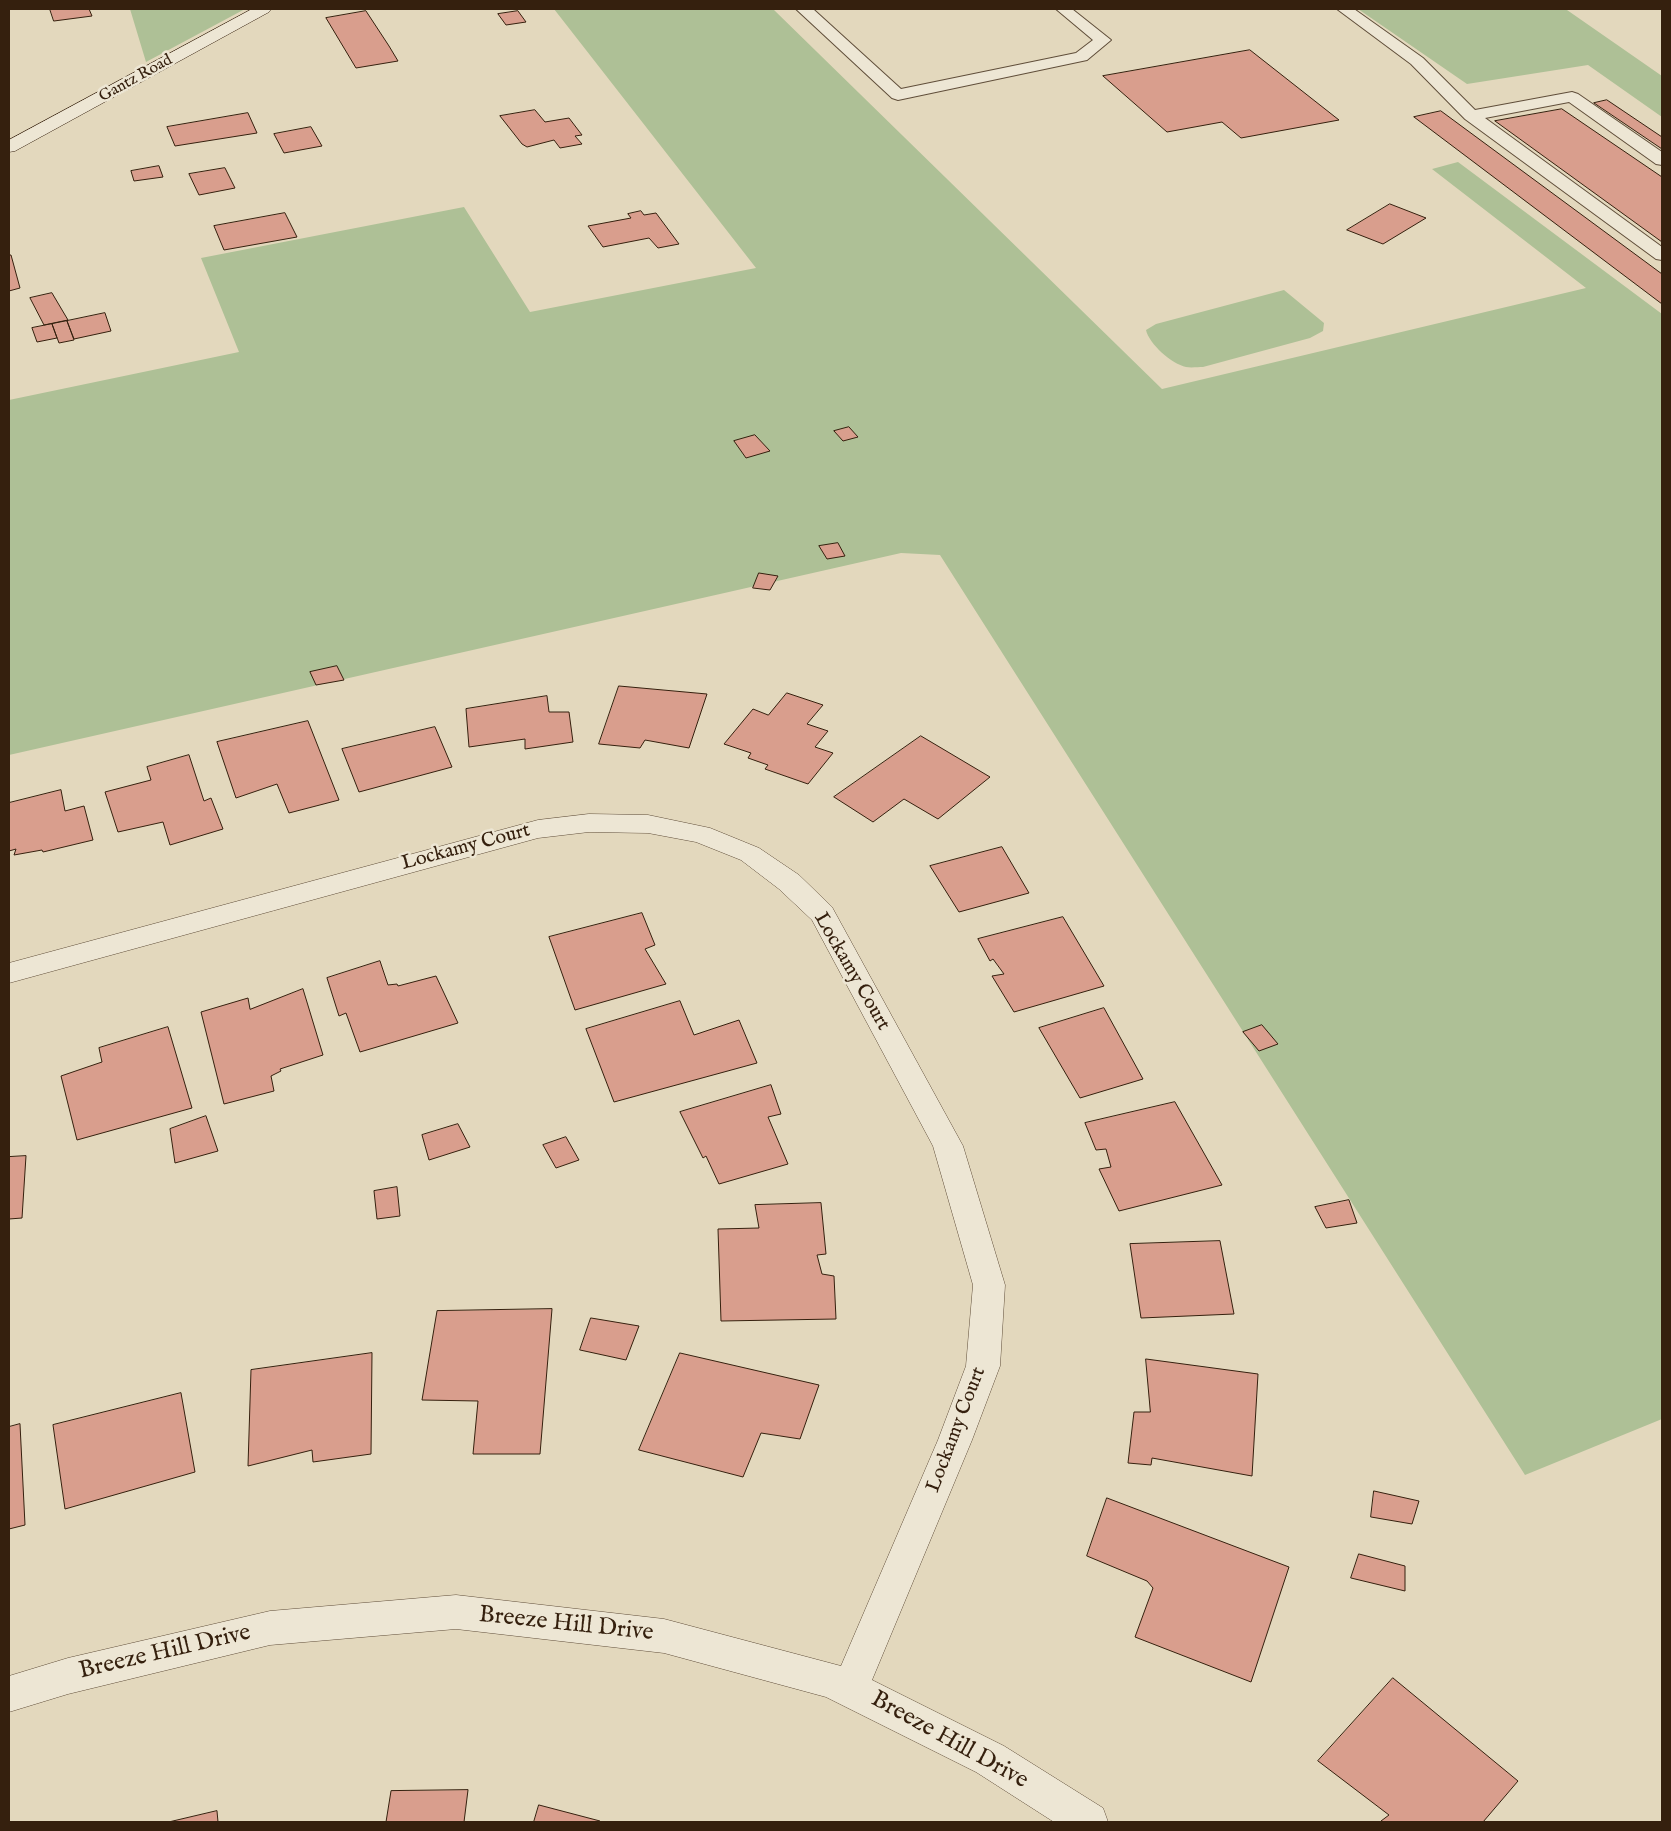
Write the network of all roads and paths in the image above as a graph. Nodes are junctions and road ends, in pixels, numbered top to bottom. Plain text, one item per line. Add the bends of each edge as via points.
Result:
1 (263, 9) edge
2 (804, 9) edge
3 (1063, 9) edge
4 (1344, 9) edge
5 (1471, 116) junction
6 (9, 147) edge
7 (1662, 160) edge
8 (1662, 255) edge
9 (9, 973) edge
10 (850, 1688) junction
11 (9, 1694) edge
12 (1089, 1822) edge

1 - 6 street, Gantz Road
2 - 3 lane via 898,95 1081,57 1103,40
4 - 5 lane via 1418,61
5 - 7 lane via 1572,97
5 - 8 lane
9 - 10 street, Lockamy Court via 538,829 589,823 648,824 701,834 750,854 788,882 822,914 948,1146 989,1285 983,1366
10 - 11 street, Breeze Hill Drive via 664,1636 456,1612 270,1628 68,1676
10 - 12 street, Breeze Hill Drive via 990,1759

